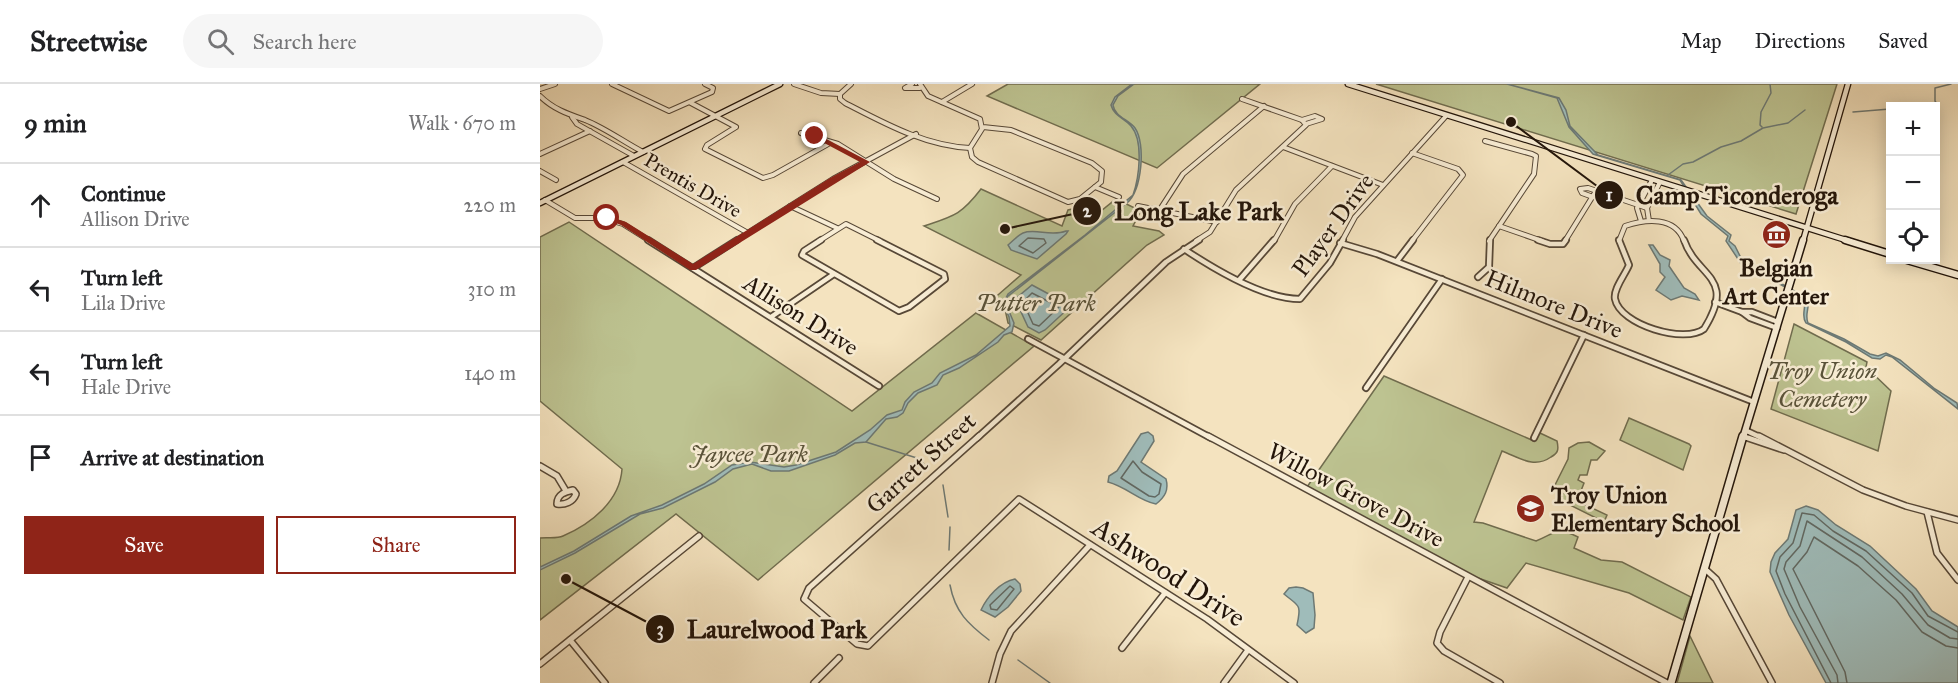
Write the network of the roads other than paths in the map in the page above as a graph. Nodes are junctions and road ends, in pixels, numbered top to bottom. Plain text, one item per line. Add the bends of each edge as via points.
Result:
1 (555, 84) edge
2 (612, 84) edge
3 (705, 84) edge
4 (780, 84) edge
5 (794, 84) edge
6 (851, 84) edge
7 (912, 84) edge
8 (972, 84) edge
9 (1348, 84) edge
10 (1848, 84) edge
11 (807, 86) edge
12 (920, 86) edge
13 (540, 89) edge
14 (840, 94) junction
15 (540, 96) edge
16 (1242, 99) dead end
17 (942, 102) junction
18 (691, 103) junction
19 (1264, 106) junction
20 (716, 116) junction
21 (1446, 116) junction
22 (572, 117) junction
23 (598, 127) junction
24 (983, 127) junction
25 (589, 131) junction
26 (801, 133) dead end
27 (916, 134) junction
28 (617, 138) junction
29 (1485, 141) dead end
30 (608, 142) junction
31 (830, 142) junction
32 (1283, 147) junction
33 (970, 148) junction
34 (643, 152) junction
35 (1412, 153) junction
36 (540, 154) edge
37 (634, 156) junction
38 (623, 162) junction
39 (866, 162) junction
40 (1332, 166) junction
41 (540, 171) edge
42 (556, 180) dead end
43 (1652, 180) junction
44 (1660, 182) junction
45 (1383, 185) junction
46 (1095, 187) junction
47 (1596, 191) junction
48 (1119, 197) dead end
49 (1593, 197) junction
50 (937, 200) dead end
51 (543, 201) edge
52 (1638, 205) junction
53 (1138, 206) dead end
54 (790, 207) junction
55 (1647, 208) junction
56 (1159, 211) junction
57 (1641, 221) junction
58 (1649, 221) junction
59 (1217, 222) junction
60 (1499, 226) junction
61 (1806, 227) junction
62 (837, 228) junction
63 (748, 233) junction
64 (1340, 243) junction
65 (1184, 249) junction
66 (1886, 253) edge
67 (1397, 261) junction
68 (1920, 264) edge
69 (693, 268) junction
70 (834, 274) junction
71 (1958, 276) edge
72 (1478, 277) dead end
73 (1240, 279) junction
74 (1442, 279) junction
75 (1715, 302) junction
76 (771, 317) junction
77 (1778, 325) junction
78 (1584, 335) junction
79 (1028, 339) dead end
80 (1064, 358) junction
81 (879, 386) dead end
82 (1366, 388) dead end
83 (1754, 402) junction
84 (1746, 434) junction
85 (1534, 438) dead end
86 (540, 466) edge
87 (566, 491) dead end
88 (1018, 499) joint
89 (1927, 512) junction
90 (1958, 520) edge
91 (699, 536) dead end
92 (1090, 545) junction
93 (1705, 569) junction
94 (1468, 577) junction
95 (1958, 579) edge
96 (1166, 593) junction
97 (570, 640) junction
98 (1122, 648) dead end
99 (1248, 650) junction
100 (839, 658) dead end
101 (540, 664) edge
102 (605, 683) edge
103 (814, 683) edge
104 (992, 683) edge
105 (1224, 683) edge
106 (1294, 683) edge
107 (1500, 683) edge
108 (1669, 683) edge
109 (1772, 683) edge

1 - 13 street
2 - 18 street via 664,110
3 - 18 street via 713,91
4 - 20 main road
5 - 11 street
6 - 14 street
7 - 12 street via 905,88
8 - 17 street
9 - 21 main road
10 - 61 main road
11 - 14 street via 825,94
12 - 17 street via 926,95
14 - 27 street via 845,103
15 - 22 street
16 - 19 street
17 - 24 street via 977,116
18 - 20 street
19 - 32 street, Garrett Street via 1304,122
19 - 56 street via 1183,174
20 - 31 street via 736,128 705,149 759,177 773,175
20 - 34 main road
21 - 35 street, Player Drive
21 - 43 main road
22 - 23 street
22 - 25 street
23 - 25 street
23 - 28 street
24 - 33 street
24 - 46 street via 1011,130 1095,164 1103,175
25 - 30 street
25 - 36 street
26 - 31 street
27 - 33 street via 944,146
27 - 39 street
28 - 30 street
28 - 34 street
29 - 60 street via 1532,154 1537,159 1534,174
30 - 37 street
31 - 39 street
32 - 40 street
32 - 59 street, Garrett Street via 1233,193
33 - 46 street via 978,162 1068,202 1077,201
34 - 37 main road
35 - 45 street, Player Drive
35 - 67 street via 1458,169 1463,175
37 - 38 main road
38 - 51 main road
38 - 63 street, Prentis Drive
39 - 50 street
39 - 54 street
40 - 45 street
40 - 73 street via 1296,204 1272,244
41 - 42 street
43 - 44 main road
43 - 52 street
44 - 55 street
44 - 61 main road
45 - 64 street, Player Drive via 1351,222
46 - 48 street
47 - 49 street
47 - 49 street via 1582,188 1581,192
47 - 52 street
49 - 60 street via 1559,245
51 - 69 street, Allison Drive via 575,218 619,221
52 - 55 street
52 - 57 street
53 - 56 street
54 - 62 street
54 - 63 street
55 - 58 street
56 - 59 street
57 - 58 street
57 - 75 street via 1625,226 1618,239 1629,265 1615,296 1622,311 1657,329 1689,336 1705,328
58 - 75 street via 1666,223 1680,232 1690,254 1716,283
59 - 65 street, Garrett Street via 1210,232
60 - 72 street via 1488,246 1488,270
61 - 66 main road
61 - 77 main road
62 - 70 street via 802,254
62 - 70 street via 846,224 946,277 903,310 897,310
63 - 69 street
64 - 67 street, Hilmore Drive
64 - 73 street, Player Drive via 1327,267 1296,300
65 - 73 street via 1211,267
65 - 80 street, Garrett Street
67 - 74 street, Hilmore Drive
68 - 71 main road
69 - 76 street, Allison Drive
70 - 76 street
74 - 78 street, Hilmore Drive
74 - 82 street
75 - 77 street via 1752,312
76 - 81 street, Allison Drive
77 - 83 main road
78 - 83 street, Hilmore Drive
78 - 85 street
79 - 80 street, Willow Grove Drive
80 - 88 street, Garrett Street via 809,588 805,600 857,644 868,646
80 - 94 street, Willow Grove Drive
83 - 84 main road
84 - 89 street via 1863,490
84 - 93 main road
86 - 87 street via 564,483
88 - 92 street, Ashwood Drive
89 - 90 street
89 - 95 street via 1937,553
91 - 97 street
92 - 96 street, Ashwood Drive
92 - 104 street via 1011,631
93 - 108 main road
93 - 109 street via 1716,579
94 - 107 street via 1437,643 1444,651
94 - 108 street, Willow Grove Drive
96 - 98 street
96 - 99 street, Ashwood Drive
97 - 101 street
97 - 102 street
99 - 105 street
99 - 106 street, Ashwood Drive
100 - 103 street

